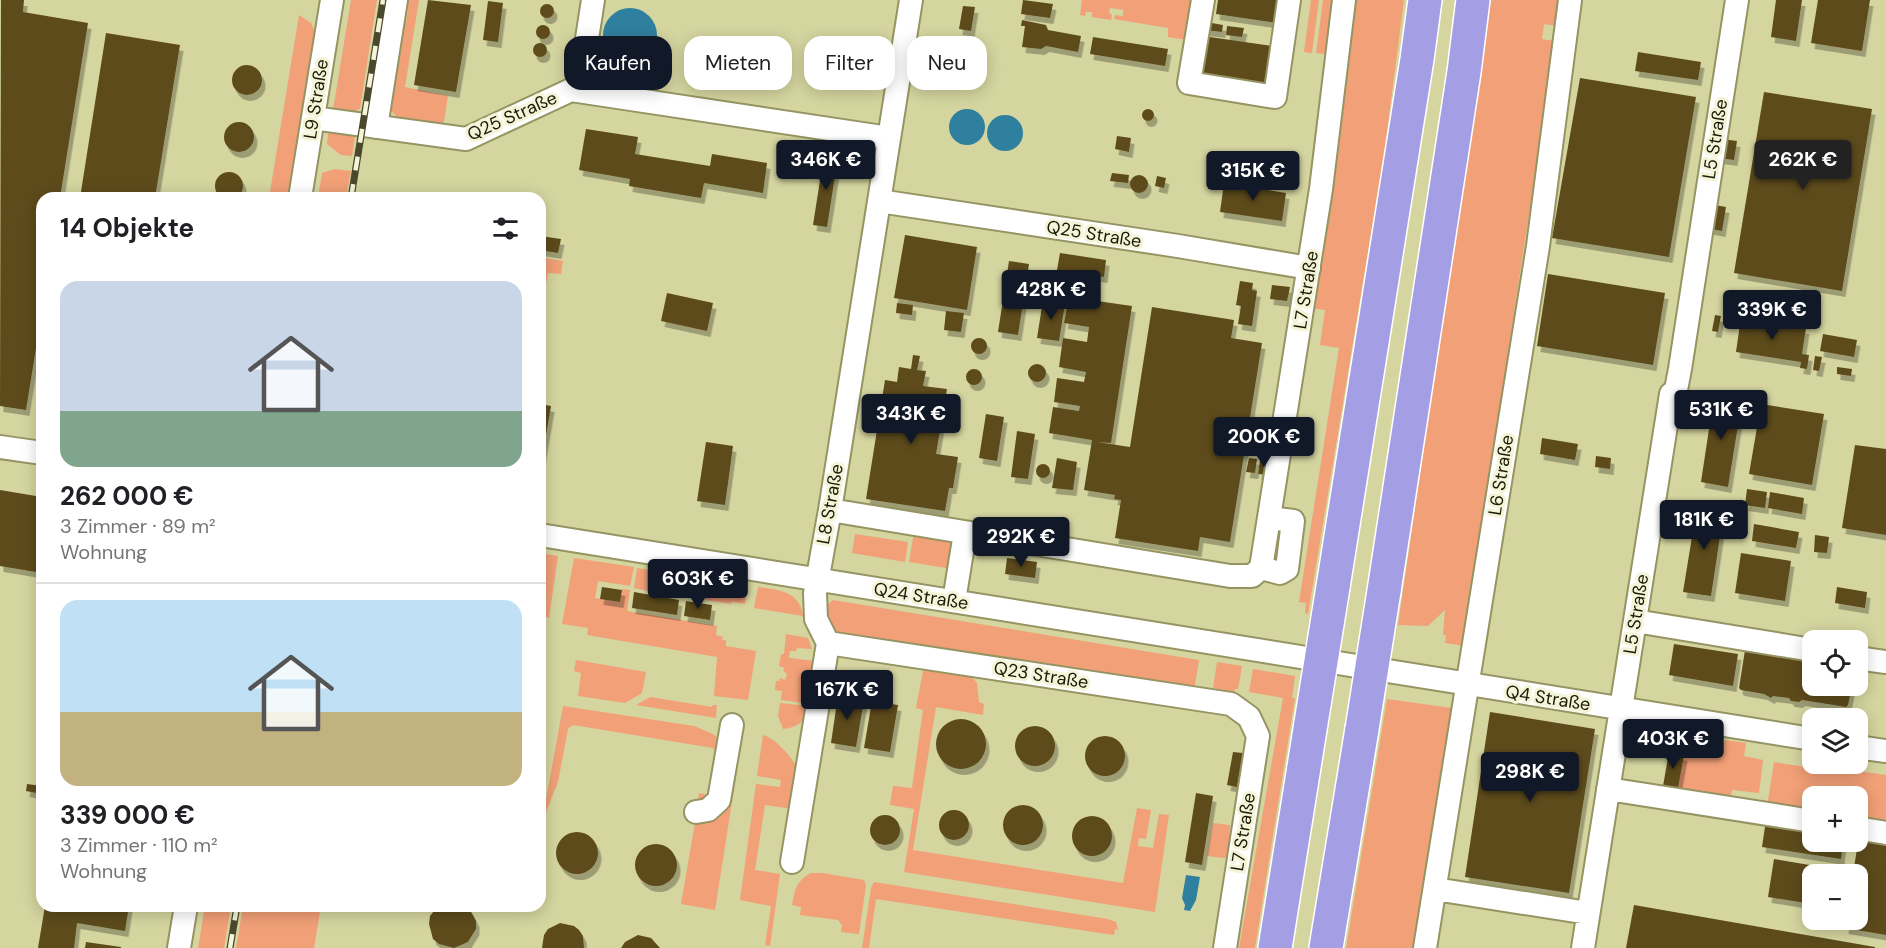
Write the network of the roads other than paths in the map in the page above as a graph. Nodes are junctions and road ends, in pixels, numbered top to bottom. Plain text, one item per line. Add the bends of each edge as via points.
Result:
1 (332, 0) edge
2 (396, 0) edge
3 (593, 0) edge
4 (911, 0) edge
5 (1203, 0) edge
6 (1289, 0) edge
7 (1344, 0) edge
8 (1425, 0) edge
9 (1473, 0) edge
10 (1570, 0) edge
11 (1737, 0) edge
12 (587, 36) edge
13 (572, 90) edge
14 (579, 90) edge
15 (313, 118) junction
16 (376, 127) junction
17 (889, 138) junction
18 (301, 192) edge
19 (879, 201) junction
20 (1309, 268) junction
21 (0, 447) edge
22 (36, 452) edge
23 (830, 510) junction
24 (965, 533) junction
25 (546, 536) edge
26 (816, 579) junction
27 (954, 601) junction
28 (1635, 621) junction
29 (828, 643) junction
30 (1802, 648) edge
31 (1868, 660) edge
32 (1886, 662) edge
33 (1391, 673) joint
34 (1467, 685) junction
35 (1621, 709) junction
36 (1249, 717) joint
37 (732, 725) dead end
38 (1802, 738) edge
39 (1868, 749) edge
40 (1886, 751) edge
41 (1608, 789) junction
42 (696, 812) dead end
43 (1802, 819) edge
44 (1868, 830) edge
45 (1886, 833) edge
46 (792, 862) dead end
47 (1435, 889) junction
48 (185, 912) edge
49 (1588, 913) junction
50 (179, 948) edge
51 (1225, 948) edge
52 (1275, 948) edge
53 (1326, 948) edge
54 (1425, 948) edge
55 (1583, 948) edge

1 - 15 lane, L9 Straße
2 - 16 lane
3 - 12 lane
4 - 17 lane, L8 Straße
5 - 6 lane via 1189,83 1275,97
7 - 20 lane, L7 Straße
8 - 52 highway, bridge
9 - 53 highway, bridge
10 - 34 lane, L6 Straße via 1538,246
11 - 28 lane, L5 Straße via 1680,369 1675,395 1671,394
13 - 16 lane, Q25 Straße via 466,140
14 - 17 lane, Q25 Straße
15 - 16 lane, Q25 Straße
15 - 18 lane, L9 Straße
17 - 19 lane, L8 Straße
19 - 20 lane, Q25 Straße
19 - 23 lane, L8 Straße
20 - 24 lane, L7 Straße via 1270,518 1256,572 1230,576
21 - 22 lane
23 - 24 lane
23 - 26 lane, L8 Straße
24 - 27 lane
25 - 26 lane, Q24 Straße
26 - 27 lane, Q24 Straße
26 - 29 lane, L8 Straße via 816,619
27 - 33 lane, Q24 Straße
28 - 30 lane
28 - 35 lane, L5 Straße
29 - 36 lane, Q23 Straße via 1231,704
29 - 46 lane
31 - 32 lane
33 - 34 lane, Q4 Straße
34 - 35 lane, Q4 Straße
34 - 47 lane, L6 Straße
35 - 38 lane, Q4 Straße
35 - 41 lane, L5 Straße
36 - 51 lane, L7 Straße via 1258,736
37 - 42 lane via 719,800 708,810
39 - 40 lane
41 - 43 lane
41 - 49 lane, L5 Straße
44 - 45 lane
47 - 49 lane
47 - 54 lane, L6 Straße
48 - 50 lane
49 - 55 lane, L5 Straße

